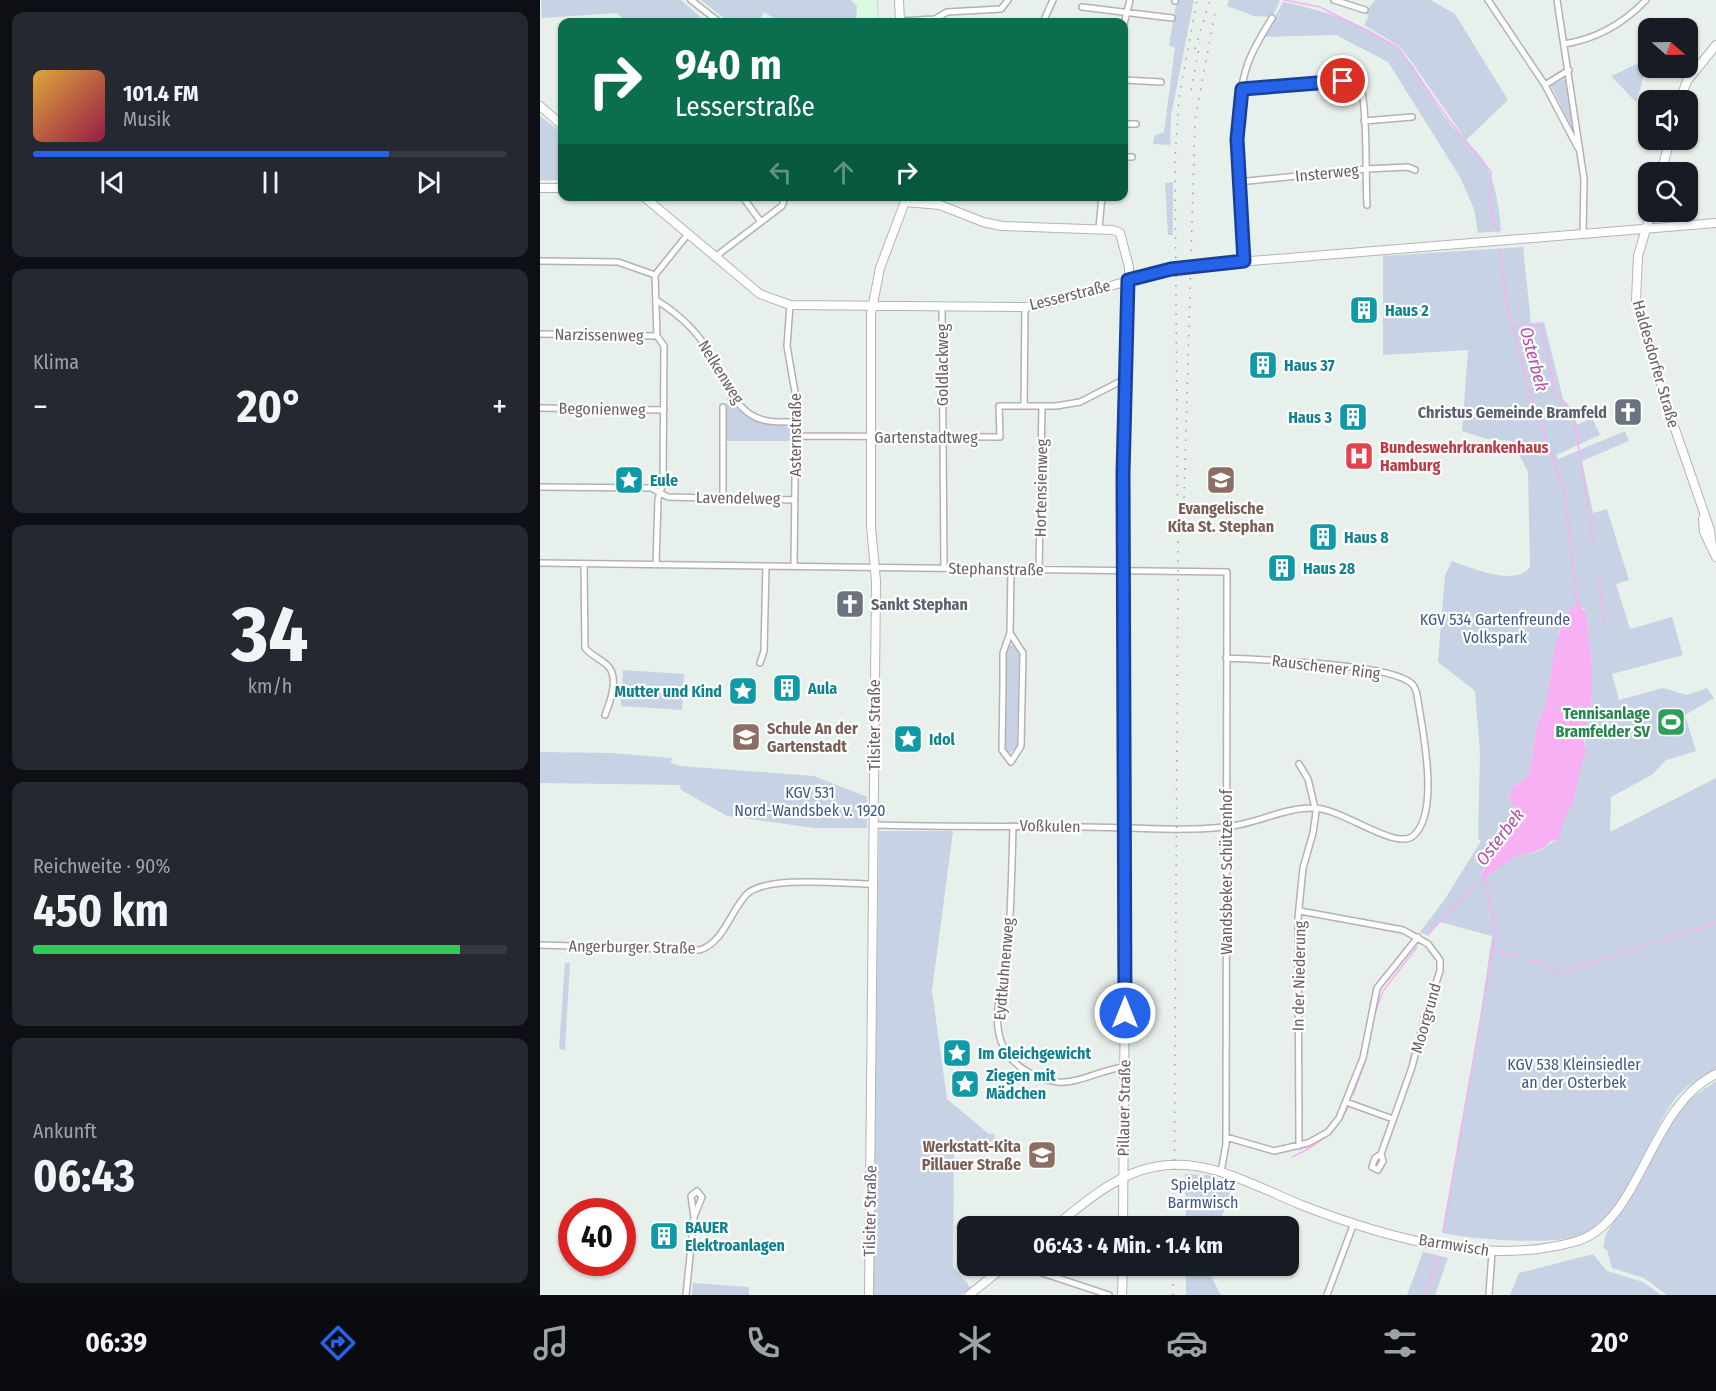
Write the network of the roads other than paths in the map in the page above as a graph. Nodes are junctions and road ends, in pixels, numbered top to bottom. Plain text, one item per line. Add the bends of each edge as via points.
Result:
1 (691, 0) edge
2 (899, 0) edge
3 (1008, 0) edge
4 (1053, 0) edge
5 (1130, 0) edge
6 (1334, 0) edge
7 (1488, 0) edge
8 (1557, 0) edge
9 (1646, 0) edge
10 (1082, 7) dead end
11 (1365, 10) dead end
12 (1126, 13) junction
13 (714, 18) edge
14 (900, 18) edge
15 (937, 18) edge
16 (1045, 18) edge
17 (1125, 18) edge
18 (1172, 18) dead end
19 (1272, 18) dead end
20 (1564, 44) junction
21 (1716, 45) edge
22 (1569, 70) junction
23 (1356, 72) dead end
24 (1360, 79) junction
25 (1128, 80) edge
26 (1161, 82) dead end
27 (1545, 85) junction
28 (1242, 89) junction
29 (1684, 90) edge
30 (540, 105) edge
31 (1412, 117) dead end
32 (558, 121) edge
33 (1364, 121) junction
34 (1128, 124) edge
35 (1136, 124) dead end
36 (1581, 152) junction
37 (1128, 157) edge
38 (1132, 157) dead end
39 (1366, 169) junction
40 (1415, 170) dead end
41 (1238, 182) junction
42 (540, 188) edge
43 (558, 188) edge
44 (649, 201) edge
45 (746, 201) edge
46 (784, 201) edge
47 (905, 201) edge
48 (917, 201) edge
49 (1102, 201) edge
50 (1367, 205) dead end
51 (761, 222) junction
52 (1648, 222) edge
53 (1716, 223) edge
54 (1100, 228) junction
55 (1646, 230) junction
56 (688, 234) junction
57 (1583, 235) junction
58 (715, 257) junction
59 (540, 261) edge
60 (1244, 261) junction
61 (655, 275) junction
62 (1128, 280) junction
63 (656, 300) junction
64 (790, 305) junction
65 (872, 306) junction
66 (942, 306) junction
67 (1025, 307) junction
68 (540, 334) edge
69 (657, 336) junction
70 (1127, 378) junction
71 (1024, 406) junction
72 (1042, 406) junction
73 (540, 408) edge
74 (723, 408) dead end
75 (664, 410) junction
76 (795, 422) junction
77 (795, 435) junction
78 (943, 437) junction
79 (871, 438) junction
80 (540, 487) edge
81 (660, 491) junction
82 (723, 498) junction
83 (795, 500) junction
84 (1716, 557) edge
85 (540, 563) edge
86 (584, 564) junction
87 (656, 565) junction
88 (766, 566) junction
89 (794, 566) junction
90 (875, 568) junction
91 (944, 568) junction
92 (1011, 569) junction
93 (1039, 570) junction
94 (1123, 570) junction
95 (1227, 572) joint
96 (1011, 633) junction
97 (1226, 658) junction
98 (760, 663) dead end
99 (605, 715) dead end
100 (1299, 764) dead end
101 (1314, 807) junction
102 (874, 825) junction
103 (1013, 826) junction
104 (1126, 827) junction
105 (1225, 827) junction
106 (874, 884) junction
107 (1300, 911) junction
108 (1419, 937) junction
109 (540, 945) edge
110 (1125, 1067) junction
111 (1716, 1074) edge
112 (1346, 1102) junction
113 (1393, 1119) junction
114 (1226, 1137) junction
115 (1299, 1146) junction
116 (1381, 1154) dead end
117 (1221, 1172) junction
118 (1122, 1179) junction
119 (694, 1216) dead end
120 (1068, 1216) edge
121 (1123, 1216) edge
122 (1354, 1223) junction
123 (1492, 1252) junction
124 (993, 1276) edge
125 (1051, 1276) edge
126 (1123, 1276) edge
127 (686, 1295) edge
128 (869, 1295) edge
129 (969, 1295) edge
130 (1109, 1295) edge
131 (1122, 1295) edge
132 (1327, 1295) edge
133 (1489, 1295) edge

1 - 13 street
2 - 14 street
3 - 15 street via 1001,9 947,12
4 - 16 street
5 - 12 street
6 - 11 street
7 - 27 street
8 - 20 street
9 - 20 street via 1608,30 1584,41
10 - 12 street
12 - 17 street
12 - 18 street
19 - 28 street via 1249,60
20 - 22 street
21 - 29 street
22 - 27 street
22 - 36 street
23 - 24 street
24 - 28 street
24 - 33 street
25 - 26 street
27 - 36 street
28 - 41 street
30 - 32 street
31 - 33 street
33 - 39 street
34 - 35 street
36 - 57 street
37 - 38 street
39 - 40 street, Insterweg
39 - 41 street, Insterweg
39 - 50 street
41 - 60 street
42 - 43 street
44 - 56 street, Lesserstraße
45 - 51 street
46 - 51 street
47 - 65 street, Tilsiter Straße via 880,268
48 - 54 street via 1002,226
49 - 54 street
51 - 58 street
52 - 55 street, Haldesdorfer Straße
53 - 55 street, Lesserstraße
54 - 62 street, Pillauer Straße via 1120,233 1129,267
55 - 57 street, Lesserstraße
55 - 84 street, Haldesdorfer Straße via 1636,265 1636,300
56 - 58 street, Lesserstraße
56 - 61 street
57 - 60 street, Lesserstraße
58 - 64 street, Lesserstraße via 760,294
59 - 61 street via 618,262
60 - 62 street, Lesserstraße via 1171,269
61 - 63 street
62 - 67 street, Lesserstraße
62 - 70 street, Pillauer Straße
63 - 69 street
63 - 76 street, Nelkenweg via 686,321 714,358 738,404 751,416
64 - 65 street, Lesserstraße
64 - 76 street, Asternstraße via 788,346
65 - 66 street, Lesserstraße
65 - 79 street, Tilsiter Straße
66 - 67 street, Lesserstraße
66 - 78 street, Goldlackweg
67 - 71 street
68 - 69 street, Narzissenweg
69 - 75 street via 664,346
70 - 72 street, Gartenstadtweg via 1080,402
70 - 94 street, Pillauer Straße
71 - 72 street, Gartenstadtweg
71 - 78 street, Gartenstadtweg via 999,406 1000,437
72 - 93 street, Hortensienweg
73 - 75 street, Begonienweg
74 - 82 street, Nelkenweg
75 - 81 street
76 - 77 street, Asternstraße
77 - 79 street, Gartenstadtweg
77 - 83 street, Asternstraße
78 - 79 street, Gartenstadtweg
78 - 91 street, Goldlackweg
79 - 90 street, Tilsiter Straße
80 - 81 street, Lavendelweg
81 - 82 street, Lavendelweg via 668,497
81 - 87 street
82 - 83 street, Lavendelweg
83 - 89 street, Asternstraße
85 - 86 street, Stephanstraße
86 - 87 street, Stephanstraße
86 - 99 street via 585,648 609,666 613,676 612,698
87 - 88 street, Stephanstraße
88 - 89 street, Stephanstraße
88 - 98 street via 764,651
89 - 90 street, Stephanstraße
90 - 91 street, Stephanstraße
90 - 102 street, Tilsiter Straße
91 - 92 street, Stephanstraße
92 - 93 street, Stephanstraße
92 - 96 street
93 - 94 street, Stephanstraße
94 - 95 street, Stephanstraße
94 - 104 street, Pillauer Straße
95 - 97 street, Wandsbeker Schützenhof
96 - 96 street via 1003,653 1002,750 1011,762 1021,746 1023,653
97 - 101 street, Rauschener Ring via 1366,669 1406,680 1416,688 1427,788 1422,825 1413,837 1390,839 1358,821
97 - 105 street, Wandsbeker Schützenhof
100 - 101 street via 1308,779
101 - 105 street
101 - 107 street, In der Niederung
102 - 103 street, Voßkulen
102 - 106 street, Tilsiter Straße
103 - 104 street, Voßkulen
103 - 110 street, Eydtkuhnenweg via 1008,951 998,1012 1000,1040 1011,1059 1029,1073 1047,1080 1074,1081 1109,1068
104 - 105 street, Voßkulen
104 - 110 street, Pillauer Straße
105 - 114 street, Wandsbeker Schützenhof
106 - 109 street, Angerburger Straße via 758,887 744,897 717,939 700,950
106 - 128 street, Tilsiter Straße
107 - 108 street, Moorgrund via 1403,930
107 - 115 street, In der Niederung
108 - 112 street via 1377,988 1363,1058
108 - 113 street, Moorgrund via 1435,951 1440,971
110 - 118 street, Pillauer Straße
111 - 123 street, Barmwisch via 1677,1104 1630,1188 1598,1230 1574,1242
112 - 113 street
112 - 115 street via 1328,1132
113 - 116 street, Moorgrund
114 - 115 street via 1274,1151
114 - 117 street, Wandsbeker Schützenhof
117 - 118 street, Barmwisch via 1194,1165 1169,1165 1140,1170
117 - 122 street, Barmwisch
118 - 120 street, Barmwisch
118 - 121 street, Pillauer Straße
119 - 127 street
122 - 123 street, Barmwisch via 1424,1241
122 - 132 street
123 - 133 street
124 - 129 street
125 - 130 street
126 - 131 street

